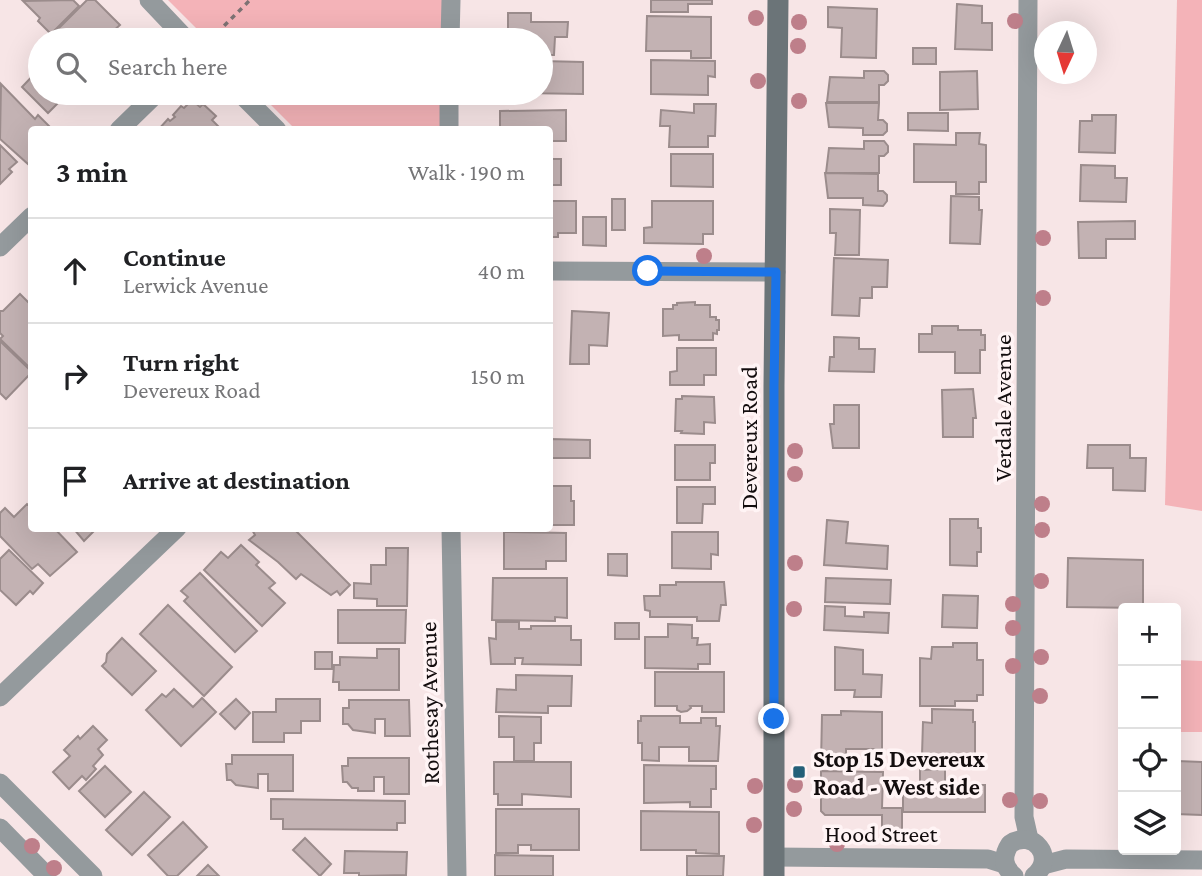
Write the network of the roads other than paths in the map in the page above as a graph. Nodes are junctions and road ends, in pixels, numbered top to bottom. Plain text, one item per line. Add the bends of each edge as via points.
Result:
1 (149, 0) edge
2 (451, 0) edge
3 (778, 0) edge
4 (1028, 0) edge
5 (176, 28) edge
6 (450, 28) edge
7 (144, 105) edge
8 (252, 105) edge
9 (449, 105) edge
10 (123, 126) edge
11 (273, 126) edge
12 (449, 126) edge
13 (28, 220) edge
14 (0, 247) edge
15 (553, 271) edge
16 (776, 272) junction
17 (173, 532) edge
18 (451, 532) edge
19 (0, 697) edge
20 (0, 783) edge
21 (0, 828) edge
22 (1020, 858) edge
23 (1202, 860) edge
24 (774, 867) edge
25 (47, 876) edge
26 (93, 876) edge
27 (457, 876) edge

1 - 5 street
2 - 6 street
3 - 16 street, Devereux Road
4 - 22 street, Verdale Avenue via 1024,817
7 - 10 street
8 - 11 street
9 - 12 street
13 - 14 street
15 - 16 street
16 - 24 street, Devereux Road
17 - 19 street
18 - 27 street, Rothesay Avenue
20 - 26 street
21 - 25 street
22 - 23 street, Hood Street
22 - 24 street, Hood Street

